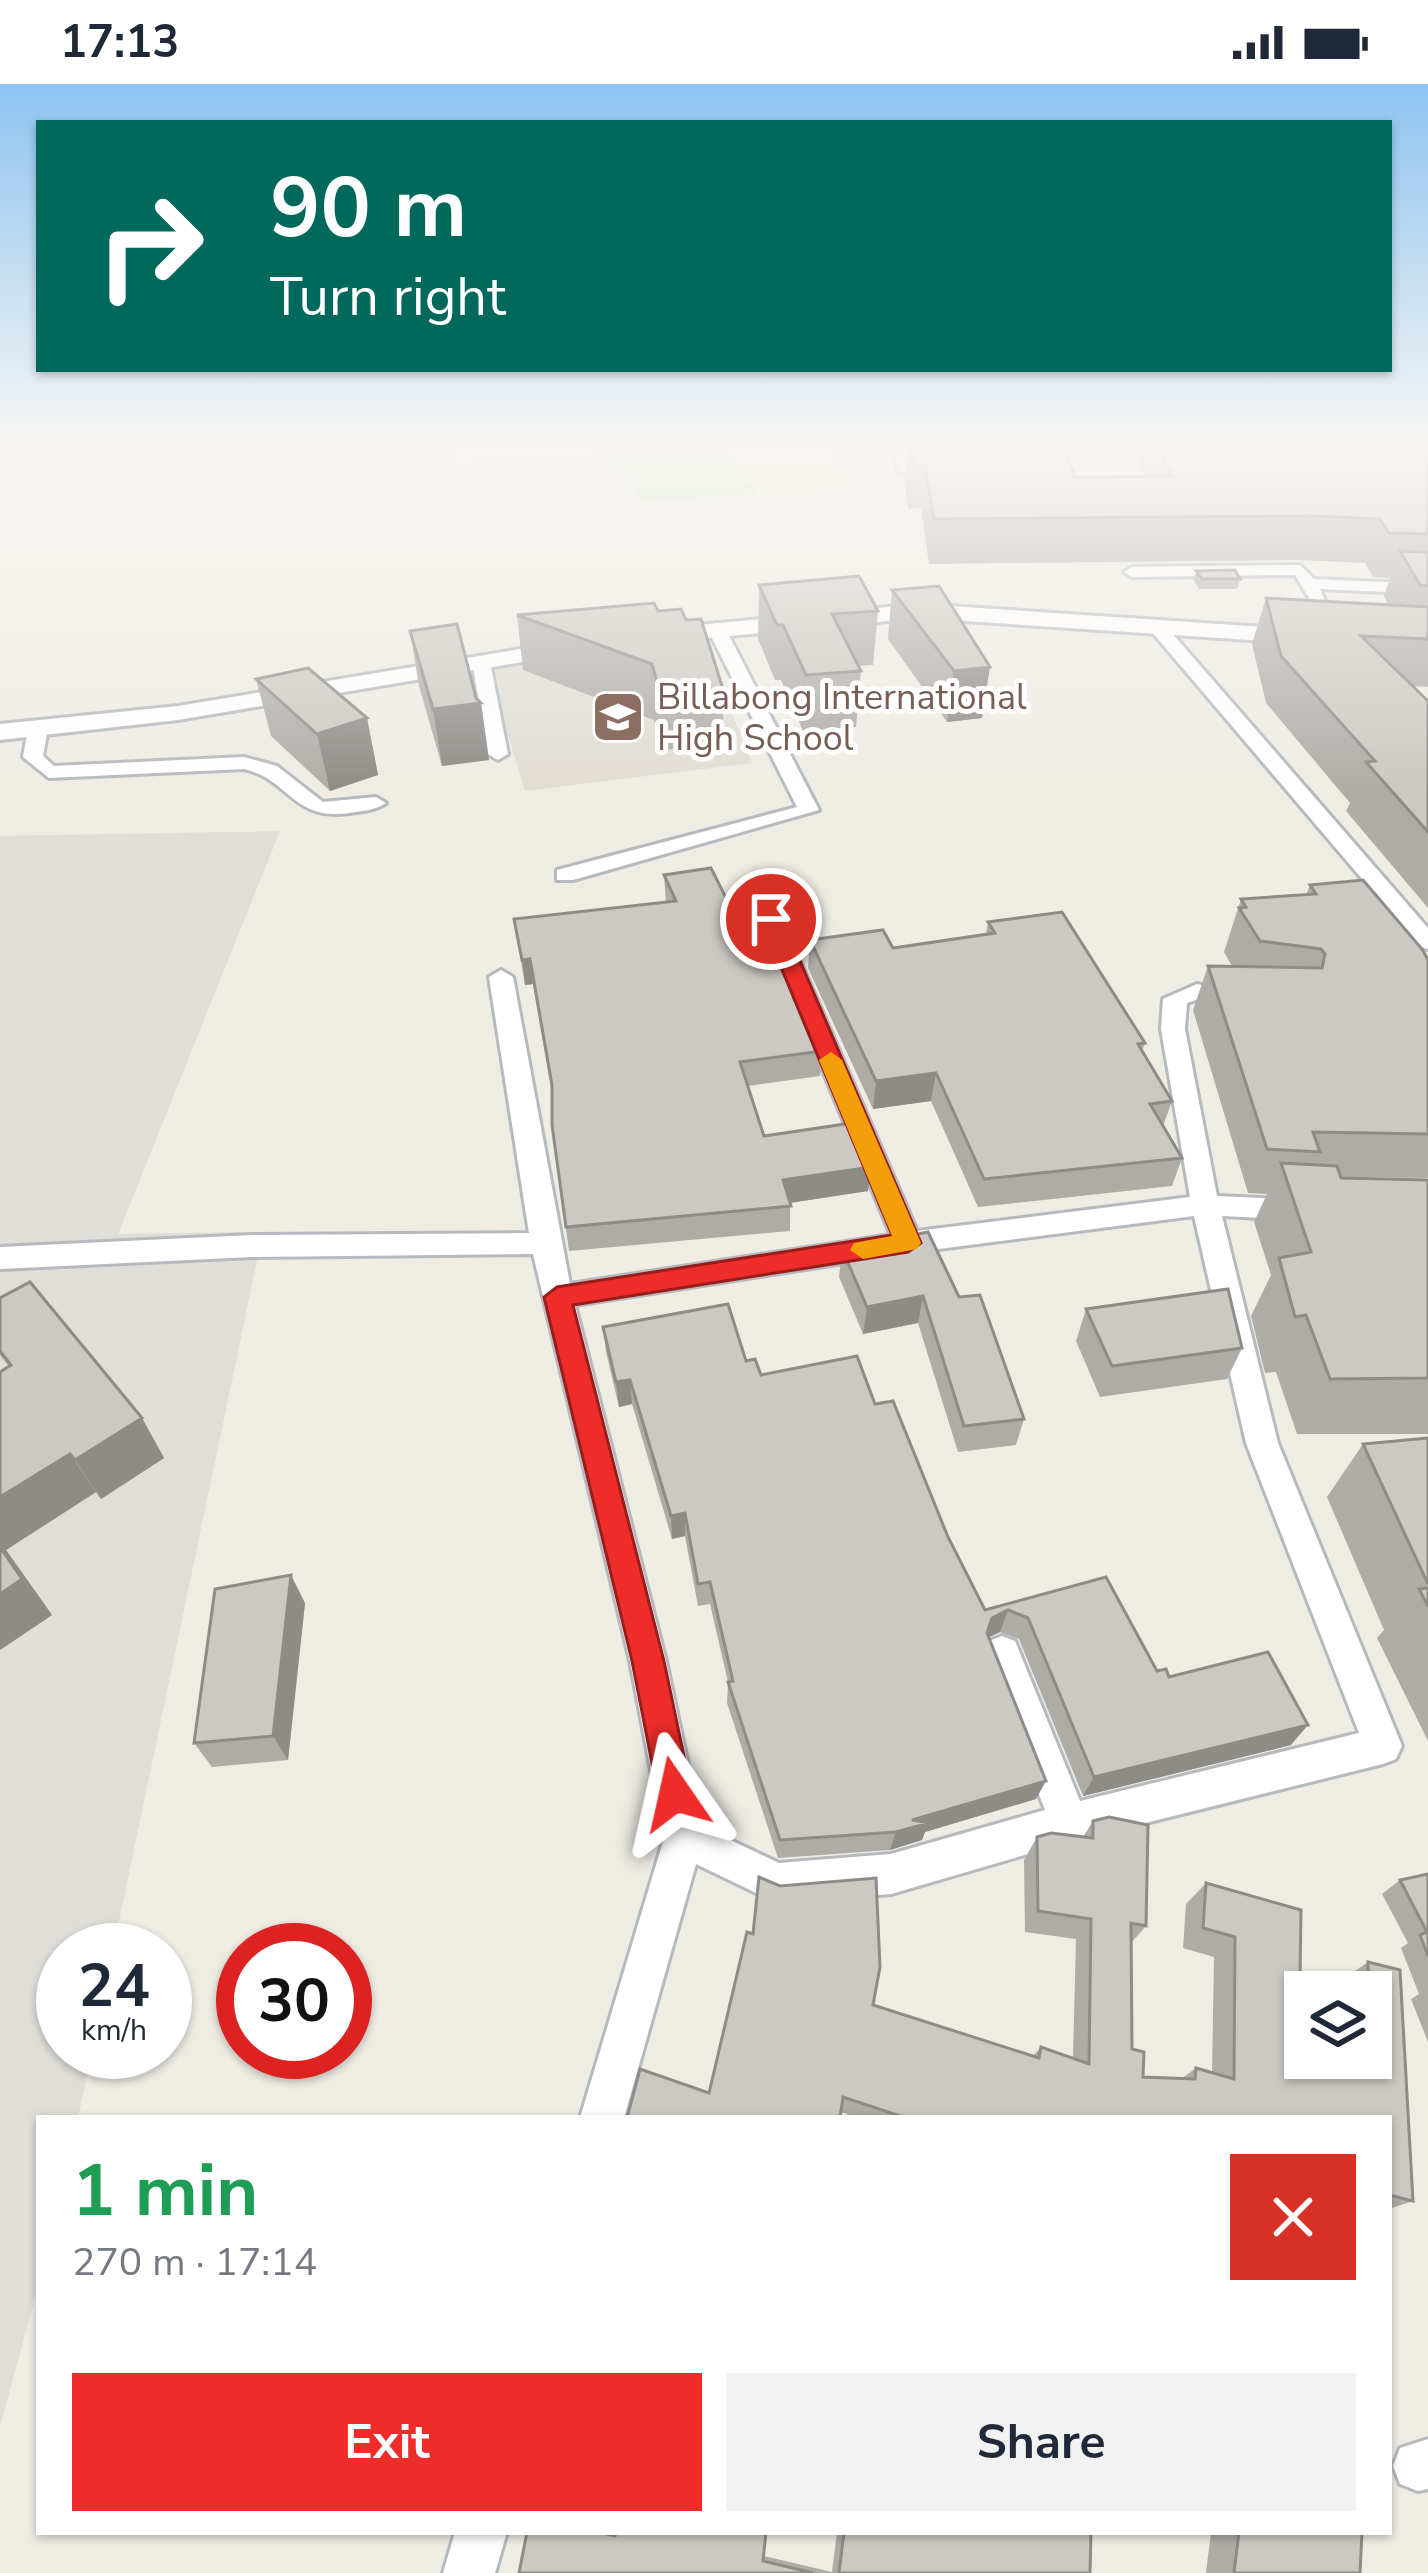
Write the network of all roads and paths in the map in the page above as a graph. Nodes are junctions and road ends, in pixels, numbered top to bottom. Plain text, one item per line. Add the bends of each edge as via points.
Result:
1 (1132, 572) dead end
2 (1309, 584) junction
3 (1428, 589) edge
4 (716, 628) junction
5 (1158, 628) junction
6 (1341, 639) joint
7 (481, 662) junction
8 (38, 728) junction
9 (0, 732) edge
10 (498, 754) dead end
11 (376, 802) dead end
12 (565, 875) dead end
13 (771, 919) edge
14 (1428, 942) edge
15 (501, 977) dead end
16 (1258, 1001) edge
17 (1205, 1205) junction
18 (1339, 1212) edge
19 (545, 1243) junction
20 (908, 1243) junction
21 (0, 1258) edge
22 (557, 1297) junction
23 (1002, 1653) dead end
24 (1069, 1823) junction
25 (684, 1838) junction
26 (603, 2115) edge
27 (480, 2535) edge
28 (469, 2573) edge

1 - 2 street via 1300,570
2 - 3 street
2 - 6 street
4 - 5 street via 919,611
4 - 7 street
4 - 12 street via 809,810
5 - 6 street
5 - 14 street
7 - 8 street
7 - 10 street
8 - 9 street
8 - 11 street via 33,757 50,772 244,763 269,766 311,805
13 - 20 street
15 - 19 street
16 - 17 street via 1197,991 1175,999 1172,1029
17 - 18 street
17 - 20 street
17 - 24 street via 1262,1443 1383,1746
19 - 21 street
19 - 22 street
20 - 22 street
22 - 25 street
23 - 24 street
24 - 25 street via 890,1874 777,1882
25 - 26 street
27 - 28 street

